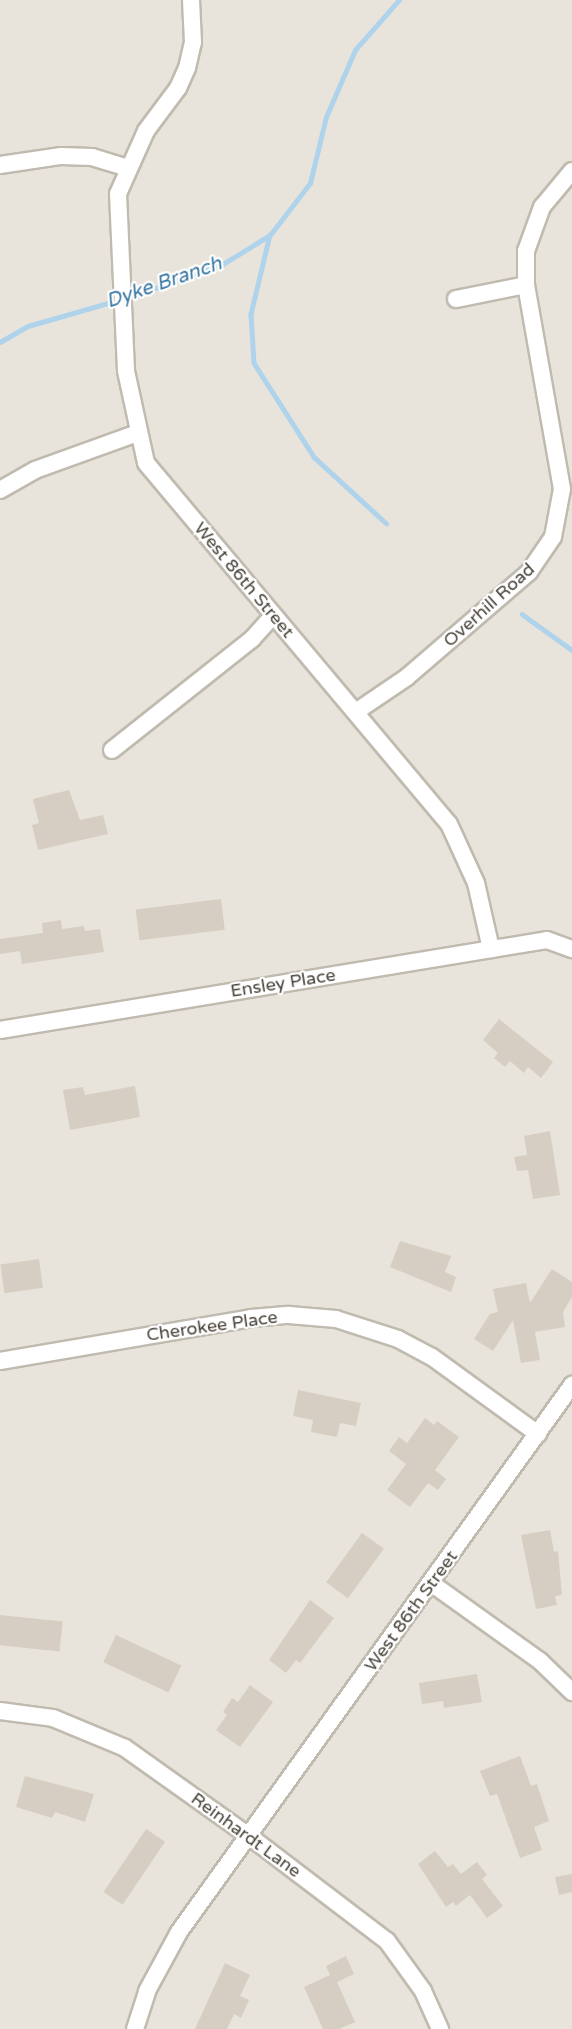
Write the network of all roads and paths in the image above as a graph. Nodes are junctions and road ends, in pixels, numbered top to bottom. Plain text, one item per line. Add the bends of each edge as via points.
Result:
1 (191, 0) edge
2 (0, 165) edge
3 (128, 168) junction
4 (572, 171) edge
5 (526, 285) junction
6 (456, 299) dead end
7 (138, 433) junction
8 (0, 490) edge
9 (273, 616) junction
10 (357, 711) junction
11 (112, 750) dead end
12 (569, 947) edge
13 (492, 949) junction
14 (0, 1030) edge
15 (0, 1361) edge
16 (572, 1385) edge
17 (538, 1434) junction
18 (431, 1582) junction
19 (572, 1692) edge
20 (0, 1711) edge
21 (249, 1836) junction
22 (135, 2029) edge
23 (440, 2029) edge

1 - 3 street, West 86th Street via 193,42 187,68 178,88 146,131
2 - 3 street via 61,156 92,157
3 - 7 street, West 86th Street via 118,194 119,260 124,338
4 - 5 street, Overhill Road via 546,201 531,232
5 - 6 street
5 - 10 street, Overhill Road via 562,489 553,537 529,572 407,677
7 - 8 street via 35,470
7 - 9 street, West 86th Street via 146,463
9 - 10 street, West 86th Street
9 - 11 street via 252,639
10 - 13 street, West 86th Street via 454,833 476,883
12 - 13 street, Ensley Place via 547,940
13 - 14 street, Ensley Place
15 - 17 street, Cherokee Place via 251,1318 289,1315 336,1319 367,1327 415,1348
16 - 17 street, West 86th Street
17 - 18 street, West 86th Street
18 - 19 street via 540,1661
18 - 21 street, West 86th Street
20 - 21 street, Reinhardt Lane via 53,1718 116,1743
21 - 22 street, West 86th Street via 164,1956
21 - 23 street, Reinhardt Lane via 387,1941 423,1991

